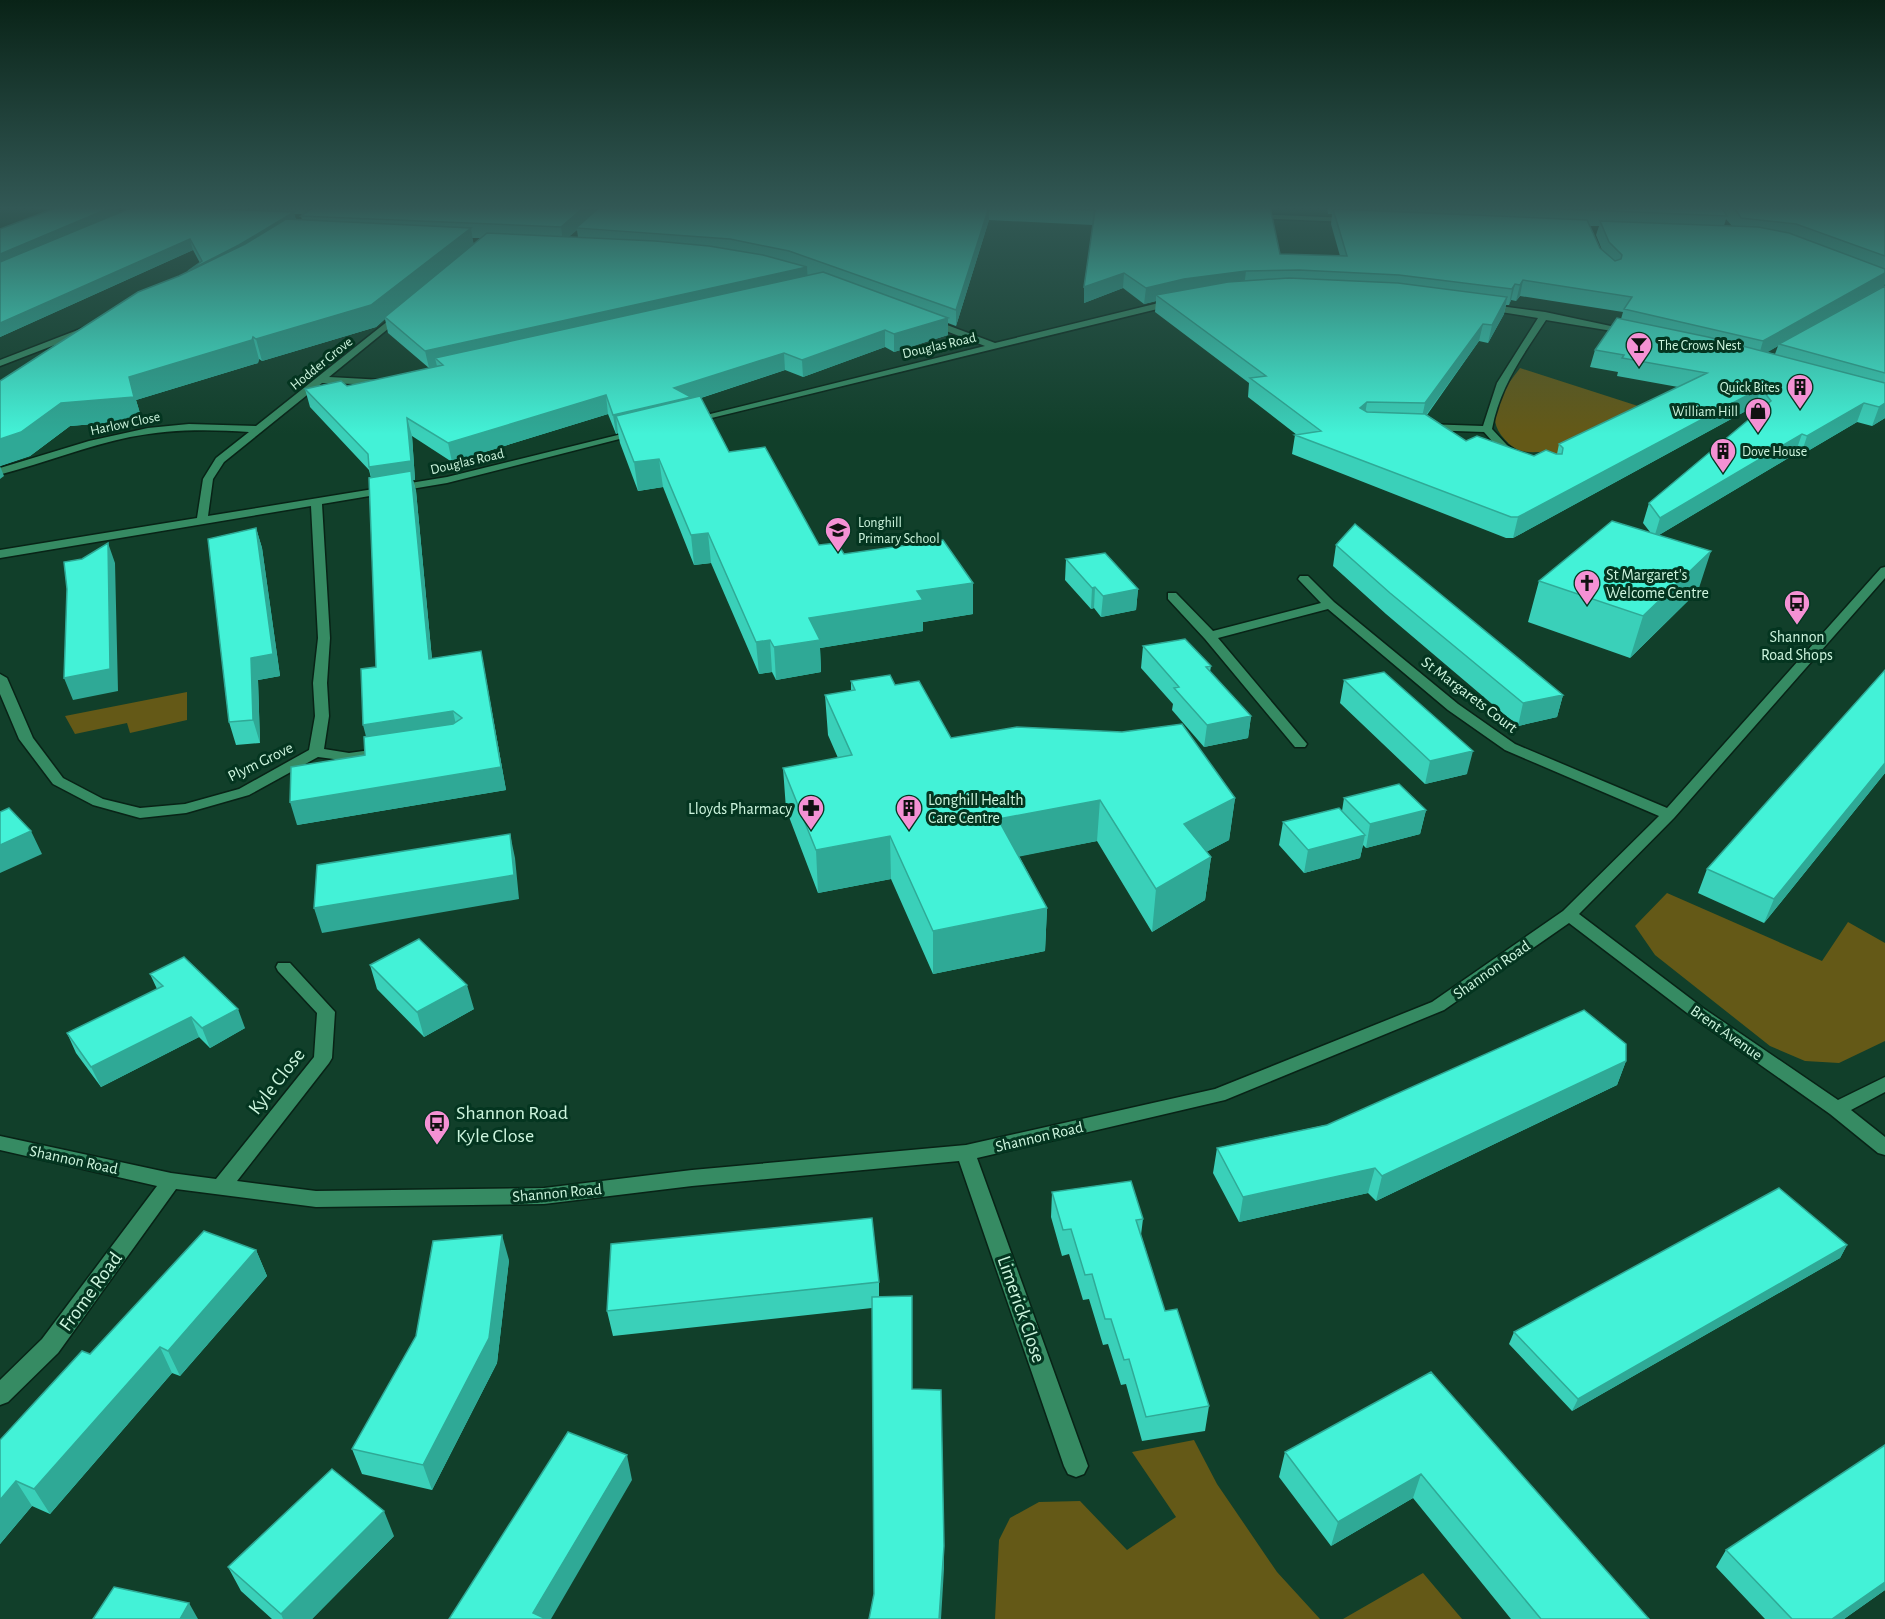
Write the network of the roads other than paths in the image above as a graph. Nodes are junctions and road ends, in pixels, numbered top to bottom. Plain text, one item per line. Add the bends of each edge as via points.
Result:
1 (1183, 300) edge
2 (1475, 305) edge
3 (411, 306) edge
4 (1545, 315) junction
5 (920, 318) edge
6 (99, 325) edge
7 (1646, 334) edge
8 (995, 346) junction
9 (0, 363) edge
10 (322, 380) junction
11 (395, 381) edge
12 (678, 423) edge
13 (1413, 426) edge
14 (258, 429) junction
15 (1487, 429) junction
16 (644, 431) edge
17 (1526, 459) edge
18 (2, 471) dead end
19 (316, 502) junction
20 (202, 521) junction
21 (0, 554) edge
22 (1885, 571) edge
23 (1304, 579) dead end
24 (1172, 596) dead end
25 (1330, 605) junction
26 (1210, 636) junction
27 (0, 678) edge
28 (1300, 744) dead end
29 (403, 749) edge
30 (316, 752) junction
31 (1669, 815) junction
32 (1569, 915) junction
33 (284, 967) dead end
34 (1885, 1084) edge
35 (1837, 1109) junction
36 (0, 1143) edge
37 (1885, 1148) edge
38 (966, 1153) junction
39 (171, 1181) junction
40 (220, 1188) junction
41 (0, 1395) edge
42 (1076, 1466) dead end

1 - 8 street, Douglas Road
2 - 4 street
3 - 10 street, Hodder Grove
4 - 7 street
4 - 15 street via 1502,378 1490,407
5 - 8 street
6 - 9 street
8 - 12 street, Douglas Road
10 - 11 street
10 - 14 street, Hodder Grove
13 - 15 street
14 - 18 street, Harlow Close via 205,426 148,431
14 - 20 street, Hodder Grove via 220,460 208,479
15 - 17 street via 1503,447
16 - 19 street, Douglas Road via 447,480
19 - 20 street, Douglas Road
19 - 30 street, Plym Grove via 324,638 322,716
20 - 21 street, Douglas Road
22 - 31 street, Shannon Road
23 - 25 street, St Margarets Court
24 - 26 street
25 - 26 street
25 - 31 street, St Margarets Court via 1453,708 1510,747
26 - 28 street
27 - 30 street, Plym Grove via 26,738 57,781 98,802 140,813 186,808 244,792
29 - 30 street via 349,757
31 - 32 street, Shannon Road
32 - 35 street, Brent Avenue via 1697,1012
32 - 38 street, Shannon Road via 1438,1006 1218,1095
33 - 40 street, Kyle Close via 326,1012 323,1058
34 - 35 street
35 - 37 street, Brent Avenue
36 - 39 street, Shannon Road
38 - 40 street, Shannon Road via 544,1196 316,1199
38 - 42 street, Limerick Close
39 - 40 street, Shannon Road
39 - 41 street, Frome Road via 50,1346

